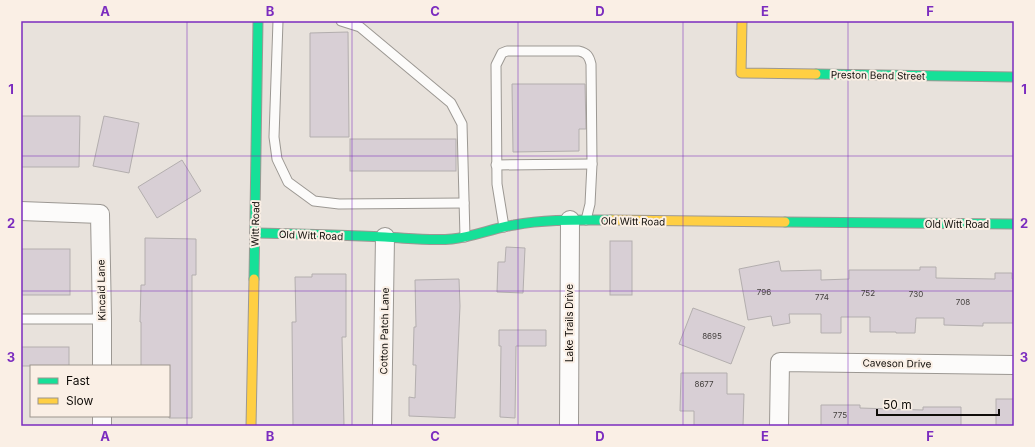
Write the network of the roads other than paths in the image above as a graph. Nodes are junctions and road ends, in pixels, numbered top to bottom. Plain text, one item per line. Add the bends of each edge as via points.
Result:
1 (258, 21) edge
2 (278, 21) edge
3 (341, 21) edge
4 (742, 21) edge
5 (1014, 77) edge
6 (592, 164) junction
7 (496, 165) junction
8 (464, 203) junction
9 (21, 211) edge
10 (578, 220) junction
11 (1014, 224) edge
12 (504, 227) junction
13 (255, 233) junction
14 (385, 237) junction
15 (465, 237) junction
16 (21, 319) edge
17 (102, 319) junction
18 (102, 365) edge
19 (1014, 365) edge
20 (251, 426) edge
21 (382, 426) edge
22 (568, 426) edge
23 (779, 426) edge

1 - 13 street, Witt Road
2 - 8 lane via 274,137 277,159 288,182 314,201 321,202
3 - 8 lane via 360,28 451,103 462,124
4 - 5 street, Preston Bend Street via 741,73
6 - 7 lane
6 - 7 lane via 590,57 579,51 507,51 502,53 496,65
6 - 10 lane via 590,204
7 - 12 lane
8 - 15 lane
9 - 17 street, Kincaid Lane via 100,214
10 - 11 street, Old Witt Road
10 - 12 street, Old Witt Road
10 - 22 street, Lake Trails Drive
12 - 15 street, Old Witt Road
13 - 14 street, Old Witt Road
13 - 20 street, Witt Road
14 - 15 street, Old Witt Road via 434,240
14 - 21 street, Cotton Patch Lane
16 - 17 lane
17 - 18 street, Kincaid Lane
19 - 23 street, Caveson Drive via 780,362

